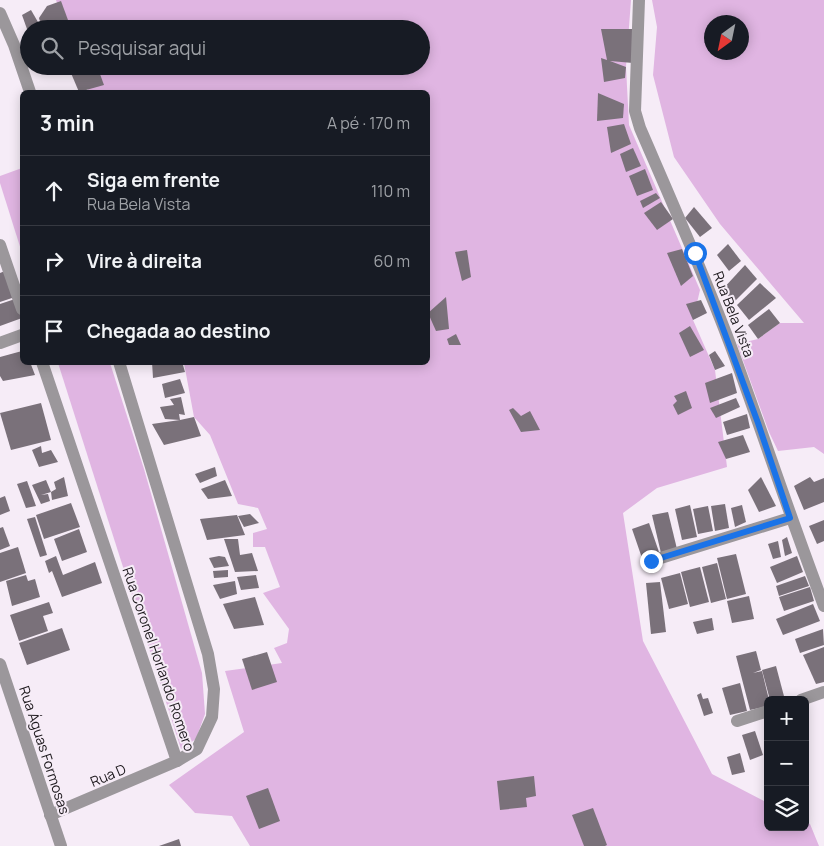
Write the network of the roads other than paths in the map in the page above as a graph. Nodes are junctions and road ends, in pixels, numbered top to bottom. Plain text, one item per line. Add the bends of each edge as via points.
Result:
1 (639, 0) edge
2 (0, 13) edge
3 (20, 63) edge
4 (24, 75) edge
5 (29, 90) edge
6 (0, 245) edge
7 (20, 303) edge
8 (20, 336) edge
9 (0, 343) edge
10 (43, 365) edge
11 (120, 365) edge
12 (790, 518) junction
13 (651, 561) dead end
14 (824, 606) edge
15 (0, 664) edge
16 (824, 692) edge
17 (809, 697) edge
18 (764, 712) edge
19 (737, 721) dead end
20 (177, 761) junction
21 (50, 815) junction
22 (61, 846) edge

1 - 12 street, Rua Bela Vista via 635,111 730,343
2 - 3 street
4 - 5 street
6 - 7 street
8 - 9 street
10 - 20 street, Rua Coronel Horlando Romero
11 - 20 street, Rua Coronel Horlando Romero via 208,654 214,689 212,717 197,750
12 - 13 street
12 - 14 street, Rua Bela Vista
15 - 21 street, Rua Águas Formosas
16 - 17 street
18 - 19 street
20 - 21 street, Rua D
21 - 22 street, Rua Águas Formosas

